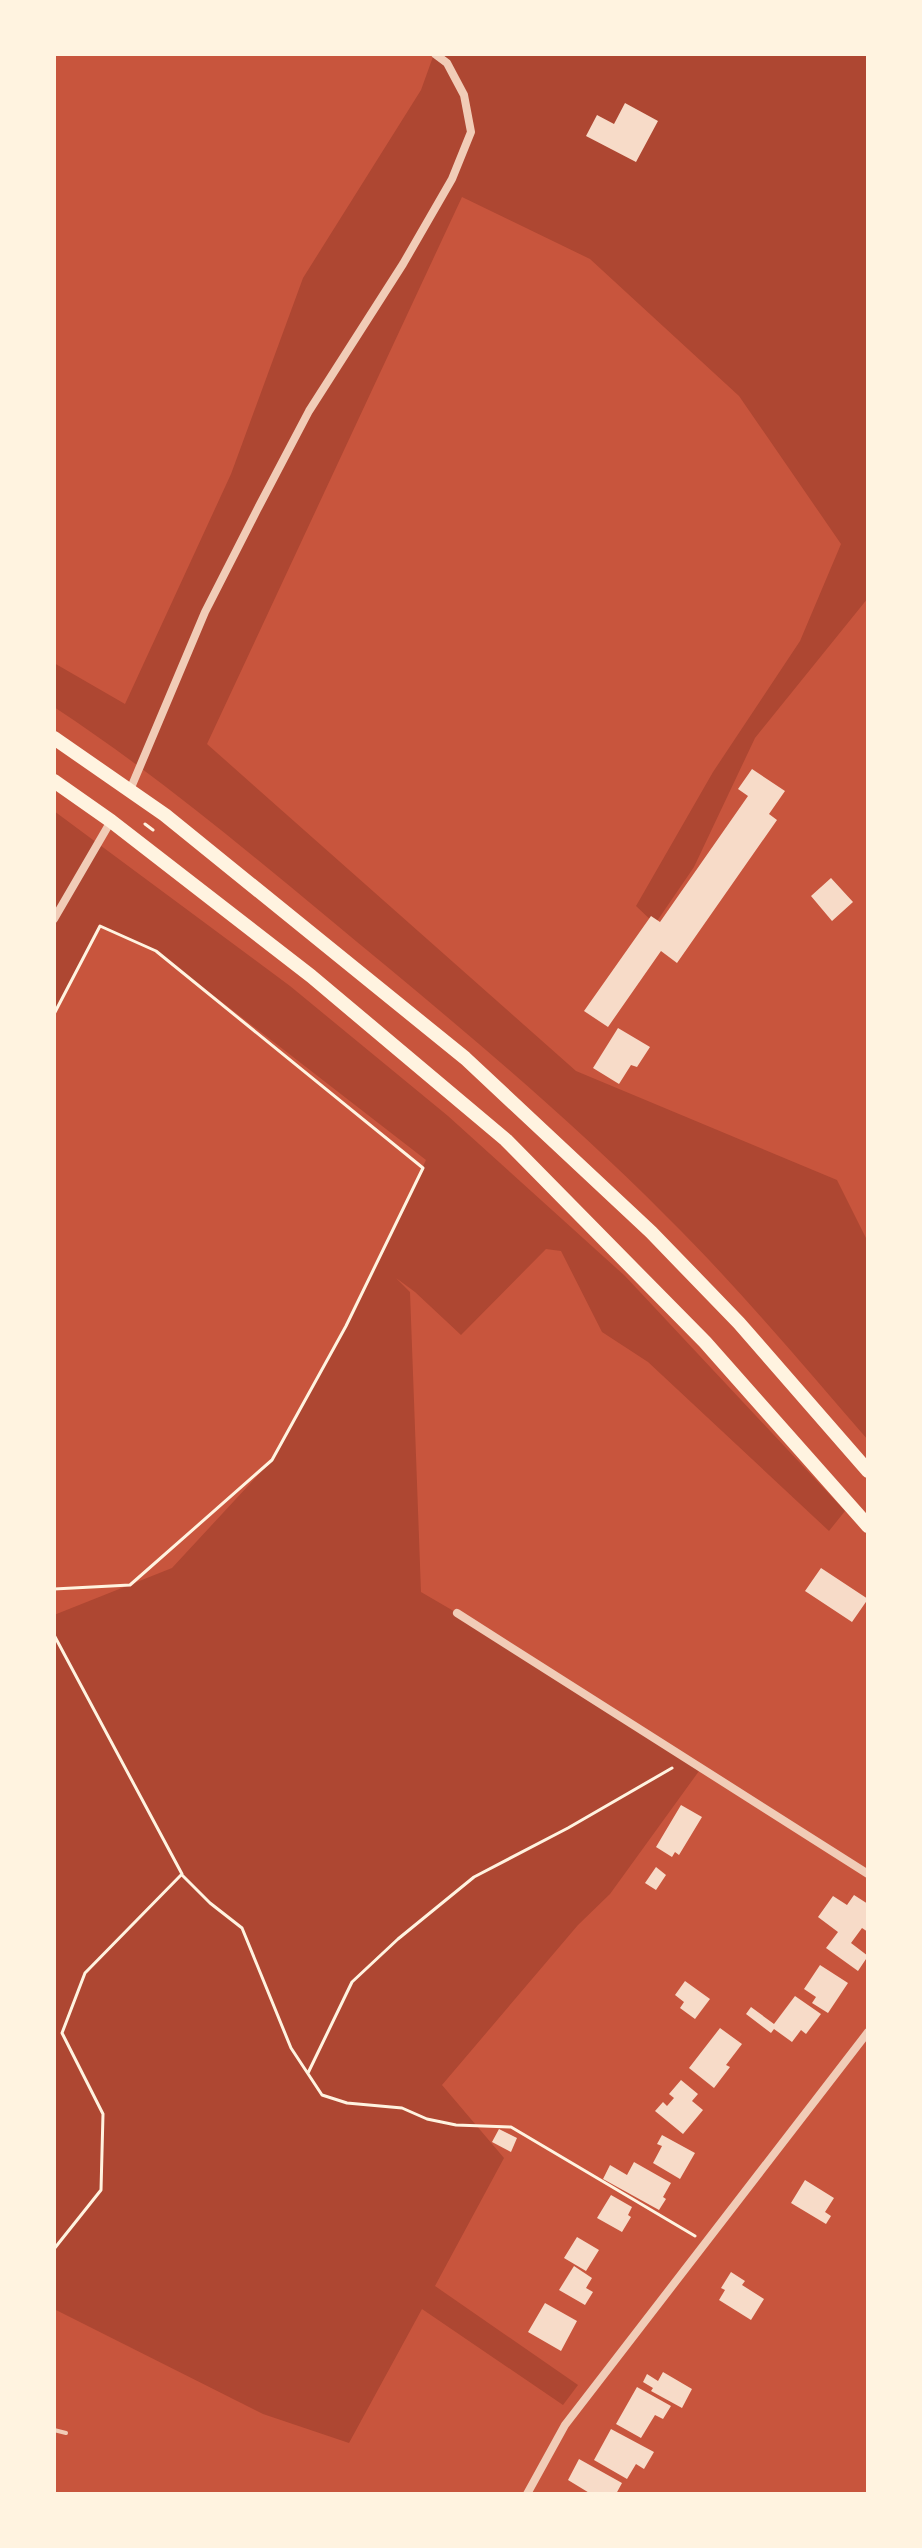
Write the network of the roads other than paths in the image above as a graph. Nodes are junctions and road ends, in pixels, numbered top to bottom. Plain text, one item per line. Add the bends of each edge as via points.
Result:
1 (435, 54) edge
2 (54, 738) edge
3 (54, 781) edge
4 (130, 790) junction
5 (111, 821) junction
6 (54, 919) edge
7 (868, 1471) edge
8 (868, 1526) edge
9 (457, 1613) dead end
10 (868, 1874) edge
11 (868, 2032) edge
12 (54, 2430) edge
13 (66, 2433) dead end
14 (527, 2494) edge

1 - 4 street via 447,63 464,95 471,132 452,179 309,411 205,612
2 - 4 highway
3 - 5 highway
4 - 7 highway via 465,1058 554,1139 739,1323
5 - 6 street
5 - 8 highway via 311,976 506,1140 705,1342
9 - 10 street
11 - 14 street via 565,2425
12 - 13 lane

